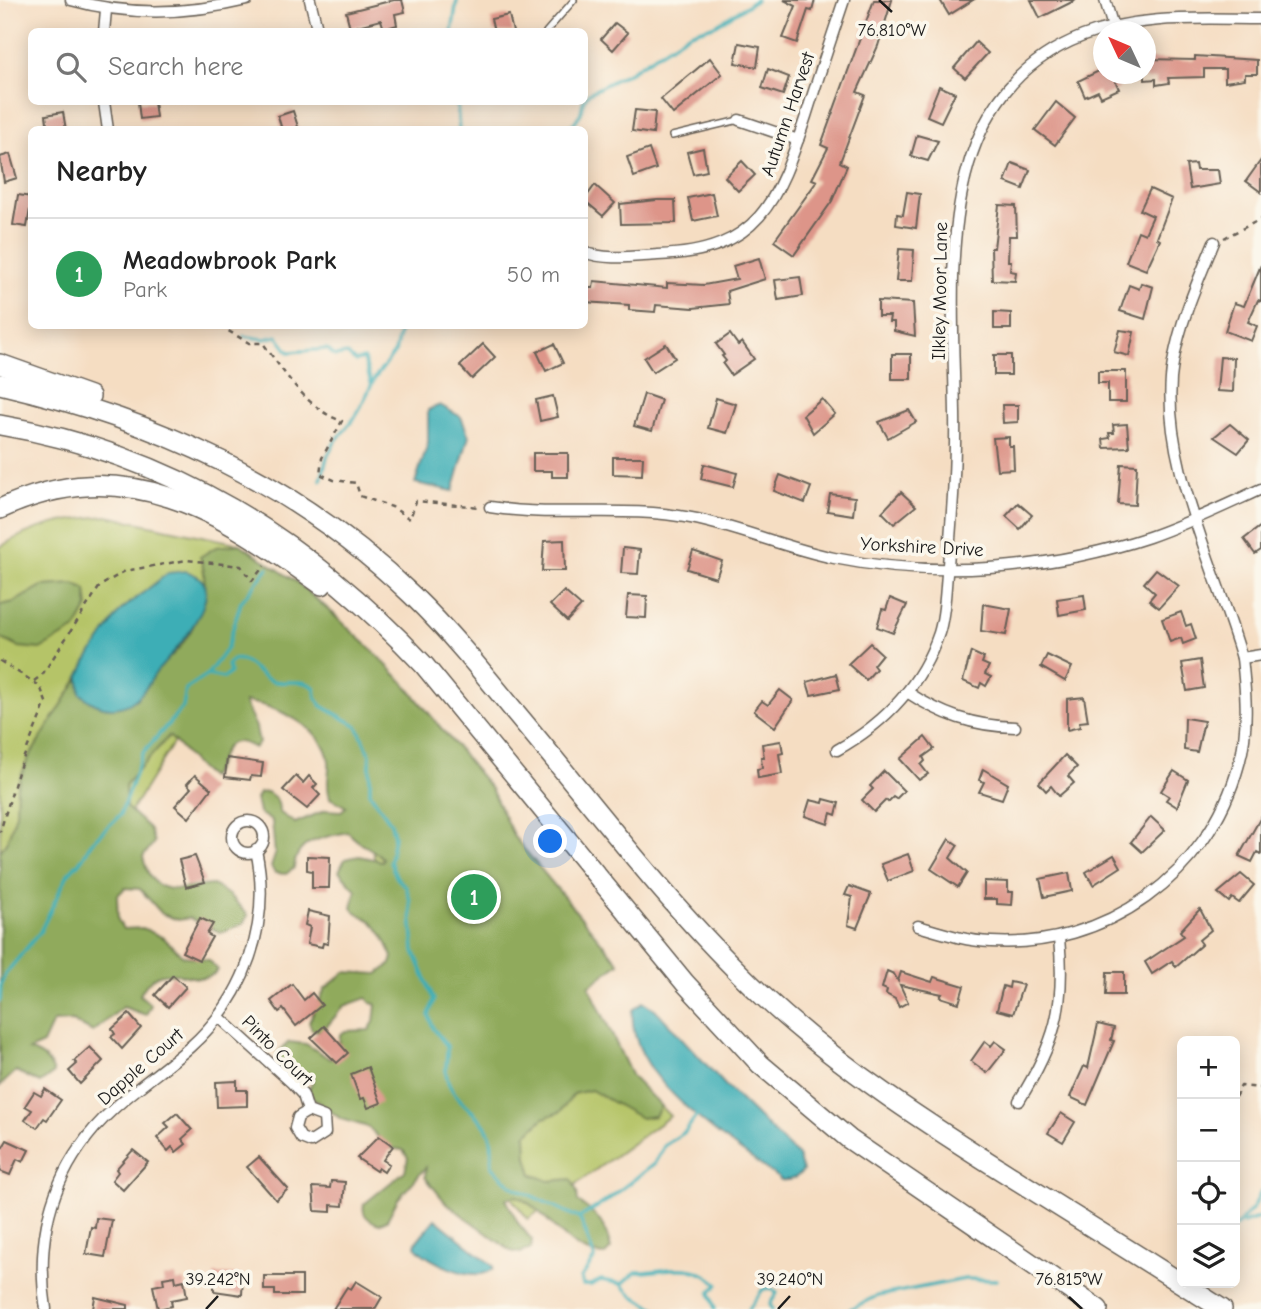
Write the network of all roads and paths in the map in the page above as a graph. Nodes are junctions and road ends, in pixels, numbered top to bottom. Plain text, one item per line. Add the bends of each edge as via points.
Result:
1 (71, 0) edge
2 (247, 0) edge
3 (310, 0) edge
4 (574, 0) edge
5 (844, 0) edge
6 (1105, 0) edge
7 (106, 10) junction
8 (1261, 19) edge
9 (1111, 21) edge
10 (1156, 22) edge
11 (104, 28) edge
12 (316, 28) edge
13 (550, 28) edge
14 (1093, 35) edge
15 (104, 105) edge
16 (740, 120) joint
17 (107, 126) edge
18 (672, 136) dead end
19 (798, 141) junction
20 (1261, 219) edge
21 (1214, 242) joint
22 (588, 253) edge
23 (225, 329) edge
24 (0, 364) edge
25 (0, 384) edge
26 (0, 425) edge
27 (176, 438) junction
28 (1261, 489) edge
29 (490, 507) joint
30 (0, 509) edge
31 (1196, 519) junction
32 (264, 566) dead end
33 (947, 567) junction
34 (1261, 654) edge
35 (1242, 658) junction
36 (0, 660) edge
37 (34, 681) junction
38 (908, 692) junction
39 (1015, 727) dead end
40 (837, 750) dead end
41 (514, 775) junction
42 (0, 832) edge
43 (256, 850) dead end
44 (918, 926) dead end
45 (1059, 938) junction
46 (219, 1017) junction
47 (1240, 1088) edge
48 (1261, 1088) edge
49 (1018, 1101) dead end
50 (308, 1111) dead end
51 (1136, 1255) junction
52 (46, 1309) edge
53 (1098, 1309) edge
54 (1206, 1309) edge
55 (1222, 1309) edge

1 - 7 street
2 - 7 street via 187,10
3 - 12 street
4 - 13 lane
5 - 19 street, Autumn Harvest
6 - 9 street
7 - 11 street
8 - 10 street, Ilkley Moor Lane
14 - 33 street, Ilkley Moor Lane via 1061,47 1017,80 982,129 969,160 957,214 953,269 956,465
15 - 17 street
16 - 18 lane
16 - 19 street
19 - 22 street, Autumn Harvest via 774,200 744,231 726,242 680,254 604,257
20 - 21 path
21 - 31 street via 1179,335 1170,389 1174,442
23 - 29 path via 249,343 263,344 309,399 342,421 322,458 319,475 356,483 360,496 410,519 416,501
24 - 27 highway via 119,407
25 - 27 highway via 91,407
26 - 41 highway via 80,443 160,471 266,529 317,565 386,625
27 - 51 highway via 232,465 328,524 413,596 454,638 719,953 797,1027 914,1115
28 - 31 street, Yorkshire Drive
29 - 33 street, Yorkshire Drive via 633,510 692,518 834,558
30 - 41 highway via 53,488 91,484 169,495 208,512 298,568 382,630
31 - 33 street, Yorkshire Drive via 1149,537 1060,560
31 - 35 street
32 - 37 path via 252,580 241,566 187,560 125,571 100,586 42,676
33 - 38 street, Ilkley Moor Lane via 939,633
34 - 35 street
35 - 45 street via 1246,717 1239,764 1217,819 1198,849 1133,906 1090,929
36 - 37 path
37 - 42 path via 45,694 44,712 19,768
38 - 39 street via 952,718
38 - 40 street, Ilkley Moor Lane via 876,726
41 - 53 highway via 685,983 760,1064 849,1139
43 - 46 street, Dapple Court via 261,874 258,927 246,969
44 - 45 street via 990,942
45 - 49 street via 1063,974 1058,1021 1051,1045
46 - 50 street, Pinto Court via 292,1083 303,1095
46 - 52 street, Dapple Court via 96,1128 68,1165 50,1209 42,1252
47 - 48 path
51 - 54 highway
51 - 55 highway

